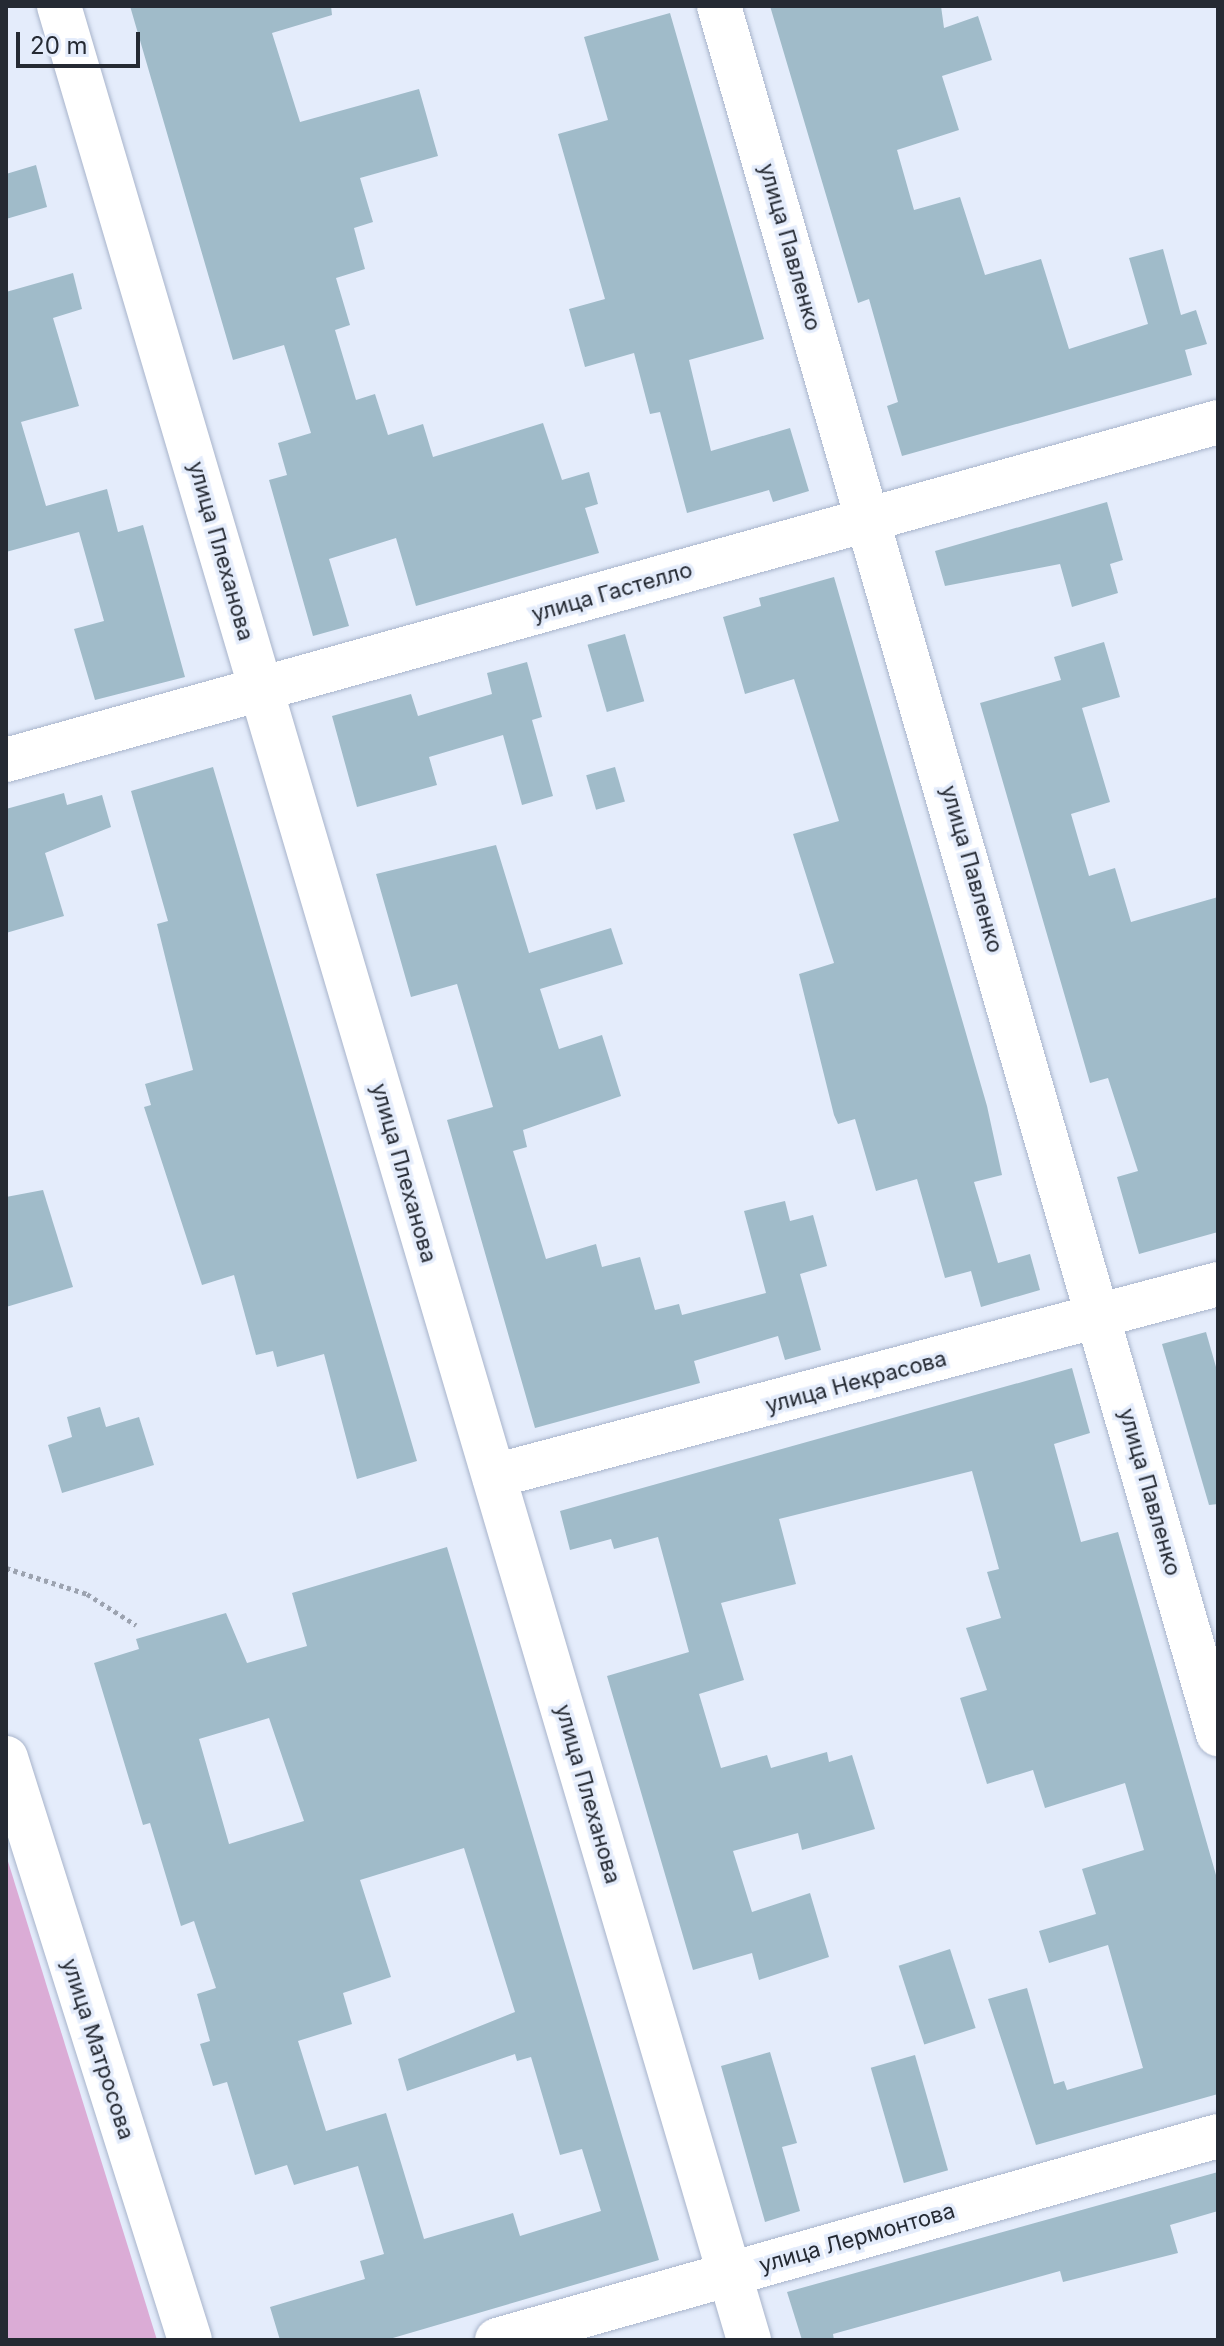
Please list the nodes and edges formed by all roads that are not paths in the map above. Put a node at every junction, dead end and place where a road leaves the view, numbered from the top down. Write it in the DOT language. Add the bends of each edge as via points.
graph roads {
  1 [pos="59,6"];
  2 [pos="719,6"];
  3 [pos="1218,422"];
  4 [pos="870,519"];
  5 [pos="262,692"];
  6 [pos="6,760"];
  7 [pos="1218,1284"];
  8 [pos="1101,1317"];
  9 [pos="494,1476"];
  10 [pos="1218,1734"];
  11 [pos="6,1758"];
  12 [pos="1218,2136"];
  13 [pos="730,2274"];
  14 [pos="190,2340"];
  15 [pos="497,2340"];
  16 [pos="749,2340"];
  1 -- 5 [label="street, улица Плеханова"];
  2 -- 4 [label="street, улица Павленко"];
  3 -- 4 [label="street, улица Гастелло"];
  4 -- 5 [label="street, улица Гастелло"];
  4 -- 8 [label="street, улица Павленко"];
  5 -- 6 [label="street, улица Гастелло"];
  5 -- 9 [label="street, улица Плеханова"];
  7 -- 8 [label="street, улица Некрасова"];
  8 -- 9 [label="street, улица Некрасова"];
  8 -- 10 [label="street, улица Павленко"];
  9 -- 13 [label="street, улица Плеханова"];
  11 -- 14 [label="street, улица Матросова"];
  12 -- 13 [label="street, улица Лермонтова"];
  13 -- 15 [label="street, улица Лермонтова"];
  13 -- 16 [label="street, улица Плеханова"];
}
